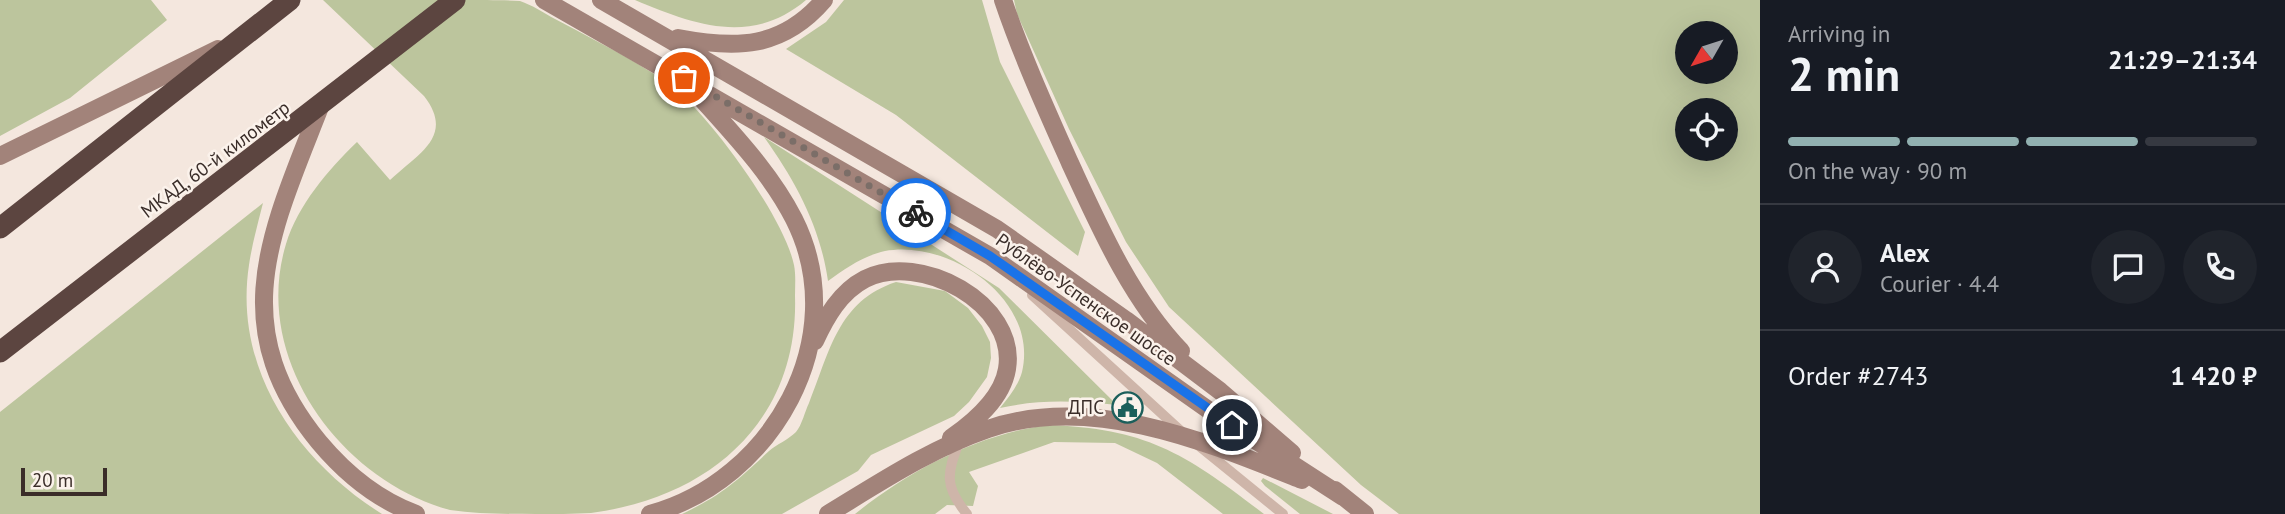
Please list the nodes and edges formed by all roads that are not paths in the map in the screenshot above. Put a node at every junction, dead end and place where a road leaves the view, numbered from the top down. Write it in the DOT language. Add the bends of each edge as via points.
graph roads {
  1 [pos="290,0"];
  2 [pos="455,0"];
  3 [pos="544,0"];
  4 [pos="601,0"];
  5 [pos="824,0"];
  6 [pos="1003,0"];
  7 [pos="254,29"];
  8 [pos="664,35"];
  9 [pos="684,78"];
  10 [pos="324,104"];
  11 [pos="0,156"];
  12 [pos="0,228"];
  13 [pos="990,256"];
  14 [pos="0,352"];
  15 [pos="809,354"];
  16 [pos="1220,391"];
  17 [pos="1187,436"];
  18 [pos="959,442"];
  19 [pos="922,458"];
  20 [pos="1343,497"];
  21 [pos="416,514"];
  22 [pos="650,514"];
  23 [pos="828,514"];
  24 [pos="967,514"];
  25 [pos="1283,514"];
  26 [pos="1365,514"];
  1 -- 7 [label="highway"];
  2 -- 10 [label="highway, МКАД, 60-й километр"];
  3 -- 9 [label="main road, Рублёво-Успенское шоссе"];
  4 -- 8 [label="main road, Рублёво-Успенское шоссе"];
  5 -- 8 [label="main road" via="797,24 748,45 719,46"];
  6 -- 16 [label="main road" via="1023,59 1095,219 1169,338"];
  7 -- 11 [label="main road"];
  7 -- 12 [label="highway"];
  8 -- 16 [label="main road, Рублёво-Успенское шоссе" via="997,229"];
  9 -- 13 [label="main road, Рублёво-Успенское шоссе"];
  9 -- 15 [label="main road" via="768,176 795,221 809,262 815,304"];
  10 -- 14 [label="highway, МКАД, 60-й километр"];
  10 -- 21 [label="main road" via="271,233 265,271 270,354 282,388 329,453 362,485"];
  13 -- 17 [label="lane"];
  13 -- 20 [label="main road, Рублёво-Успенское шоссе" via="1210,411"];
  15 -- 19 [label="main road" via="840,298 864,279 890,270 916,271 951,283 979,302 1003,337 1007,370 985,410"];
  15 -- 22 [label="main road" via="796,390 759,447 702,494"];
  16 -- 20 [label="main road, Рублёво-Успенское шоссе"];
  17 -- 18 [label="main road" via="1068,417 1025,420"];
  17 -- 20 [label="main road"];
  17 -- 25 [label="lane"];
  18 -- 19 [label="main road"];
  18 -- 24 [label="lane" via="948,472 953,496"];
  19 -- 23 [label="main road"];
  20 -- 26 [label="main road, Рублёво-Успенское шоссе"];
}
